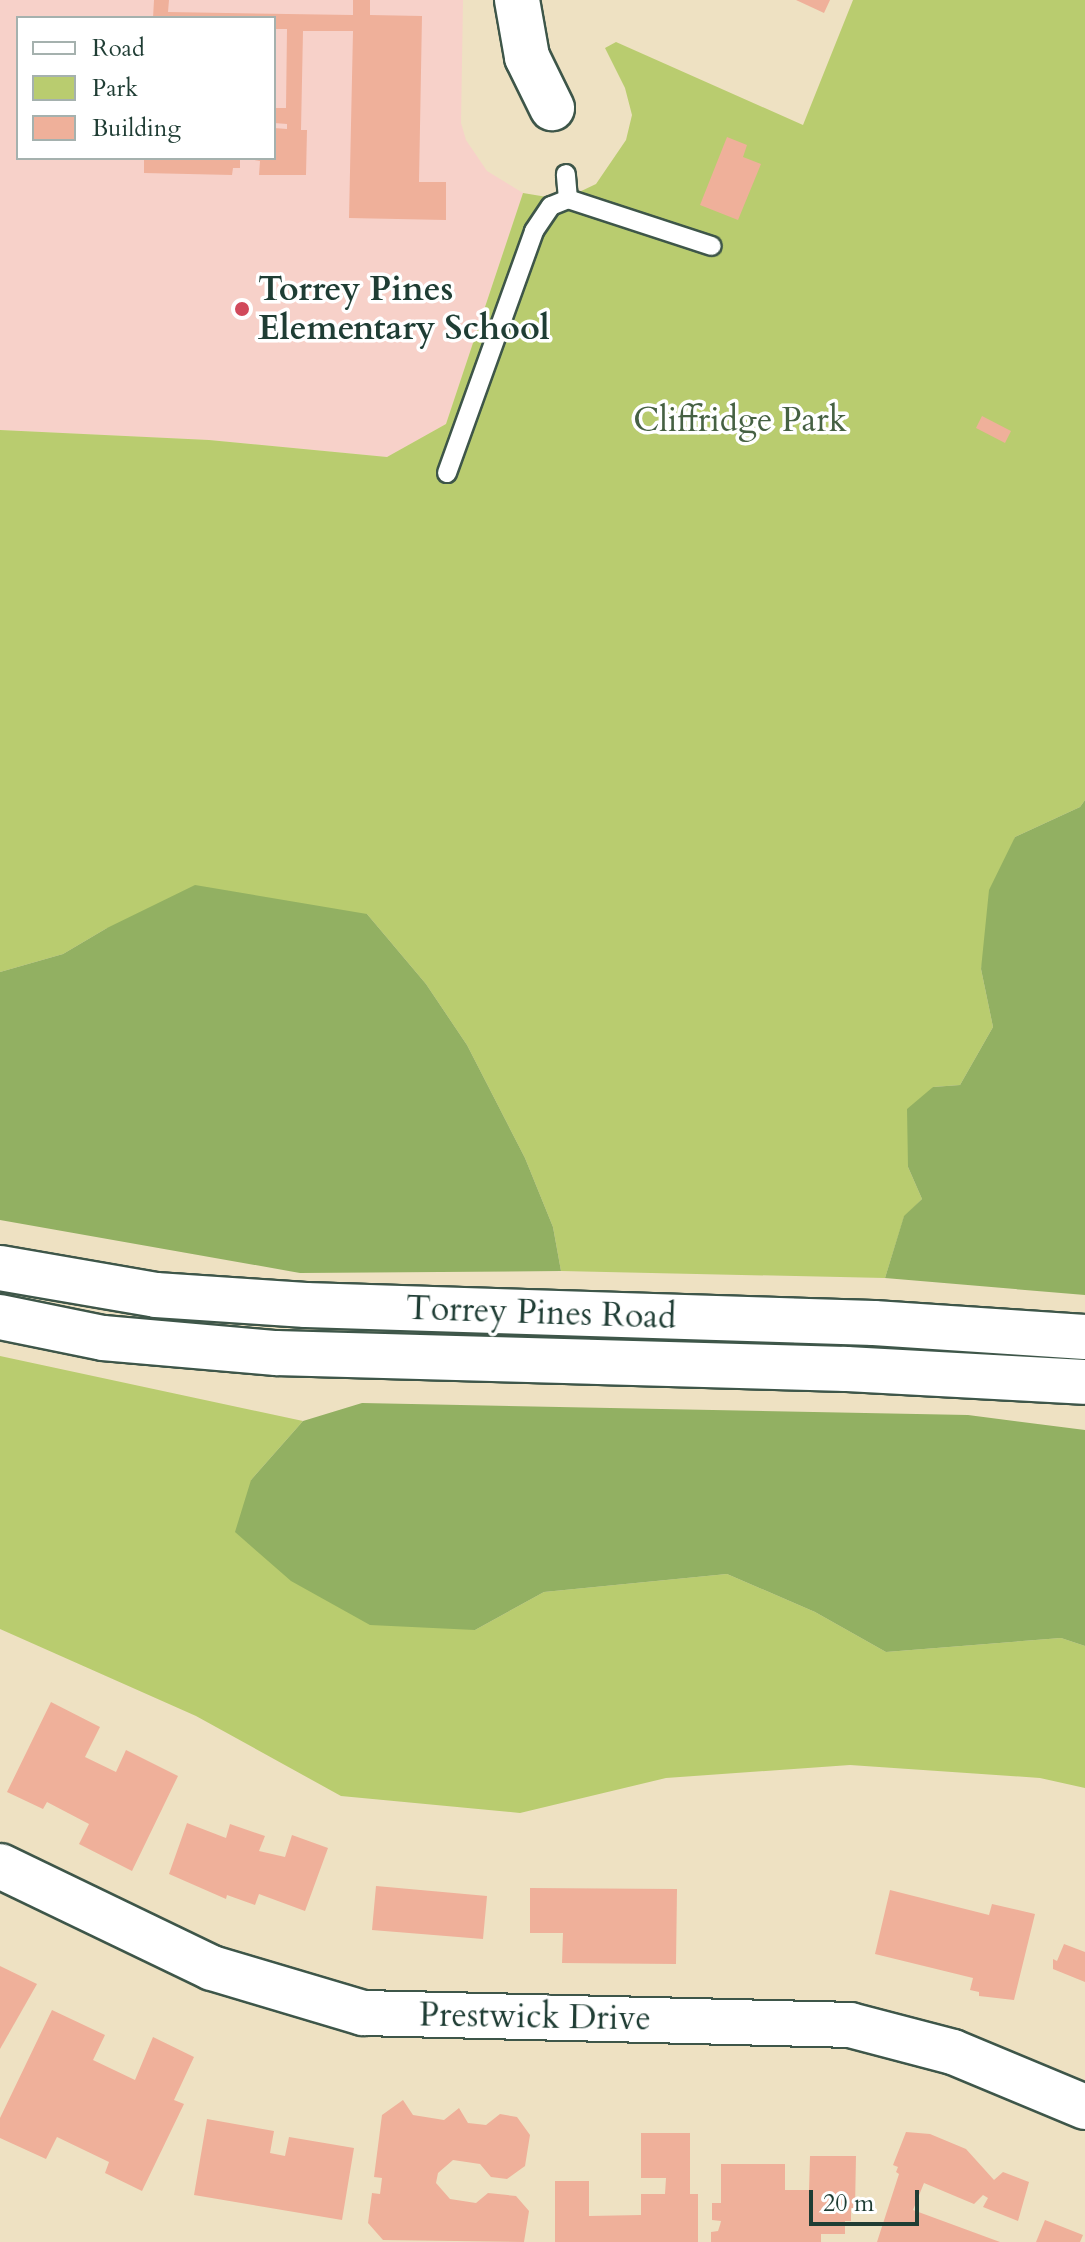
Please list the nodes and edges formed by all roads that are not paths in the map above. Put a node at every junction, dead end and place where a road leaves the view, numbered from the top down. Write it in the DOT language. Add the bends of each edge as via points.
graph roads {
  1 [pos="517,0"];
  2 [pos="552,108"];
  3 [pos="566,174"];
  4 [pos="568,199"];
  5 [pos="712,246"];
  6 [pos="447,473"];
  7 [pos="0,1268"];
  8 [pos="0,1317"];
  9 [pos="1085,1337"];
  10 [pos="1085,1382"];
  11 [pos="0,1866"];
  12 [pos="1085,2107"];
  1 -- 2 [label="main road" via="527,57"];
  3 -- 4 [label="lane"];
  4 -- 5 [label="lane"];
  4 -- 6 [label="lane" via="551,206 534,231"];
  7 -- 9 [label="main road, Torrey Pines Road" via="156,1295 306,1305 874,1323"];
  8 -- 10 [label="main road, Torrey Pines Road" via="103,1338 276,1353 846,1369"];
  11 -- 12 [label="main road, Prestwick Drive" via="212,1968 363,2013 850,2025 953,2052"];
}
